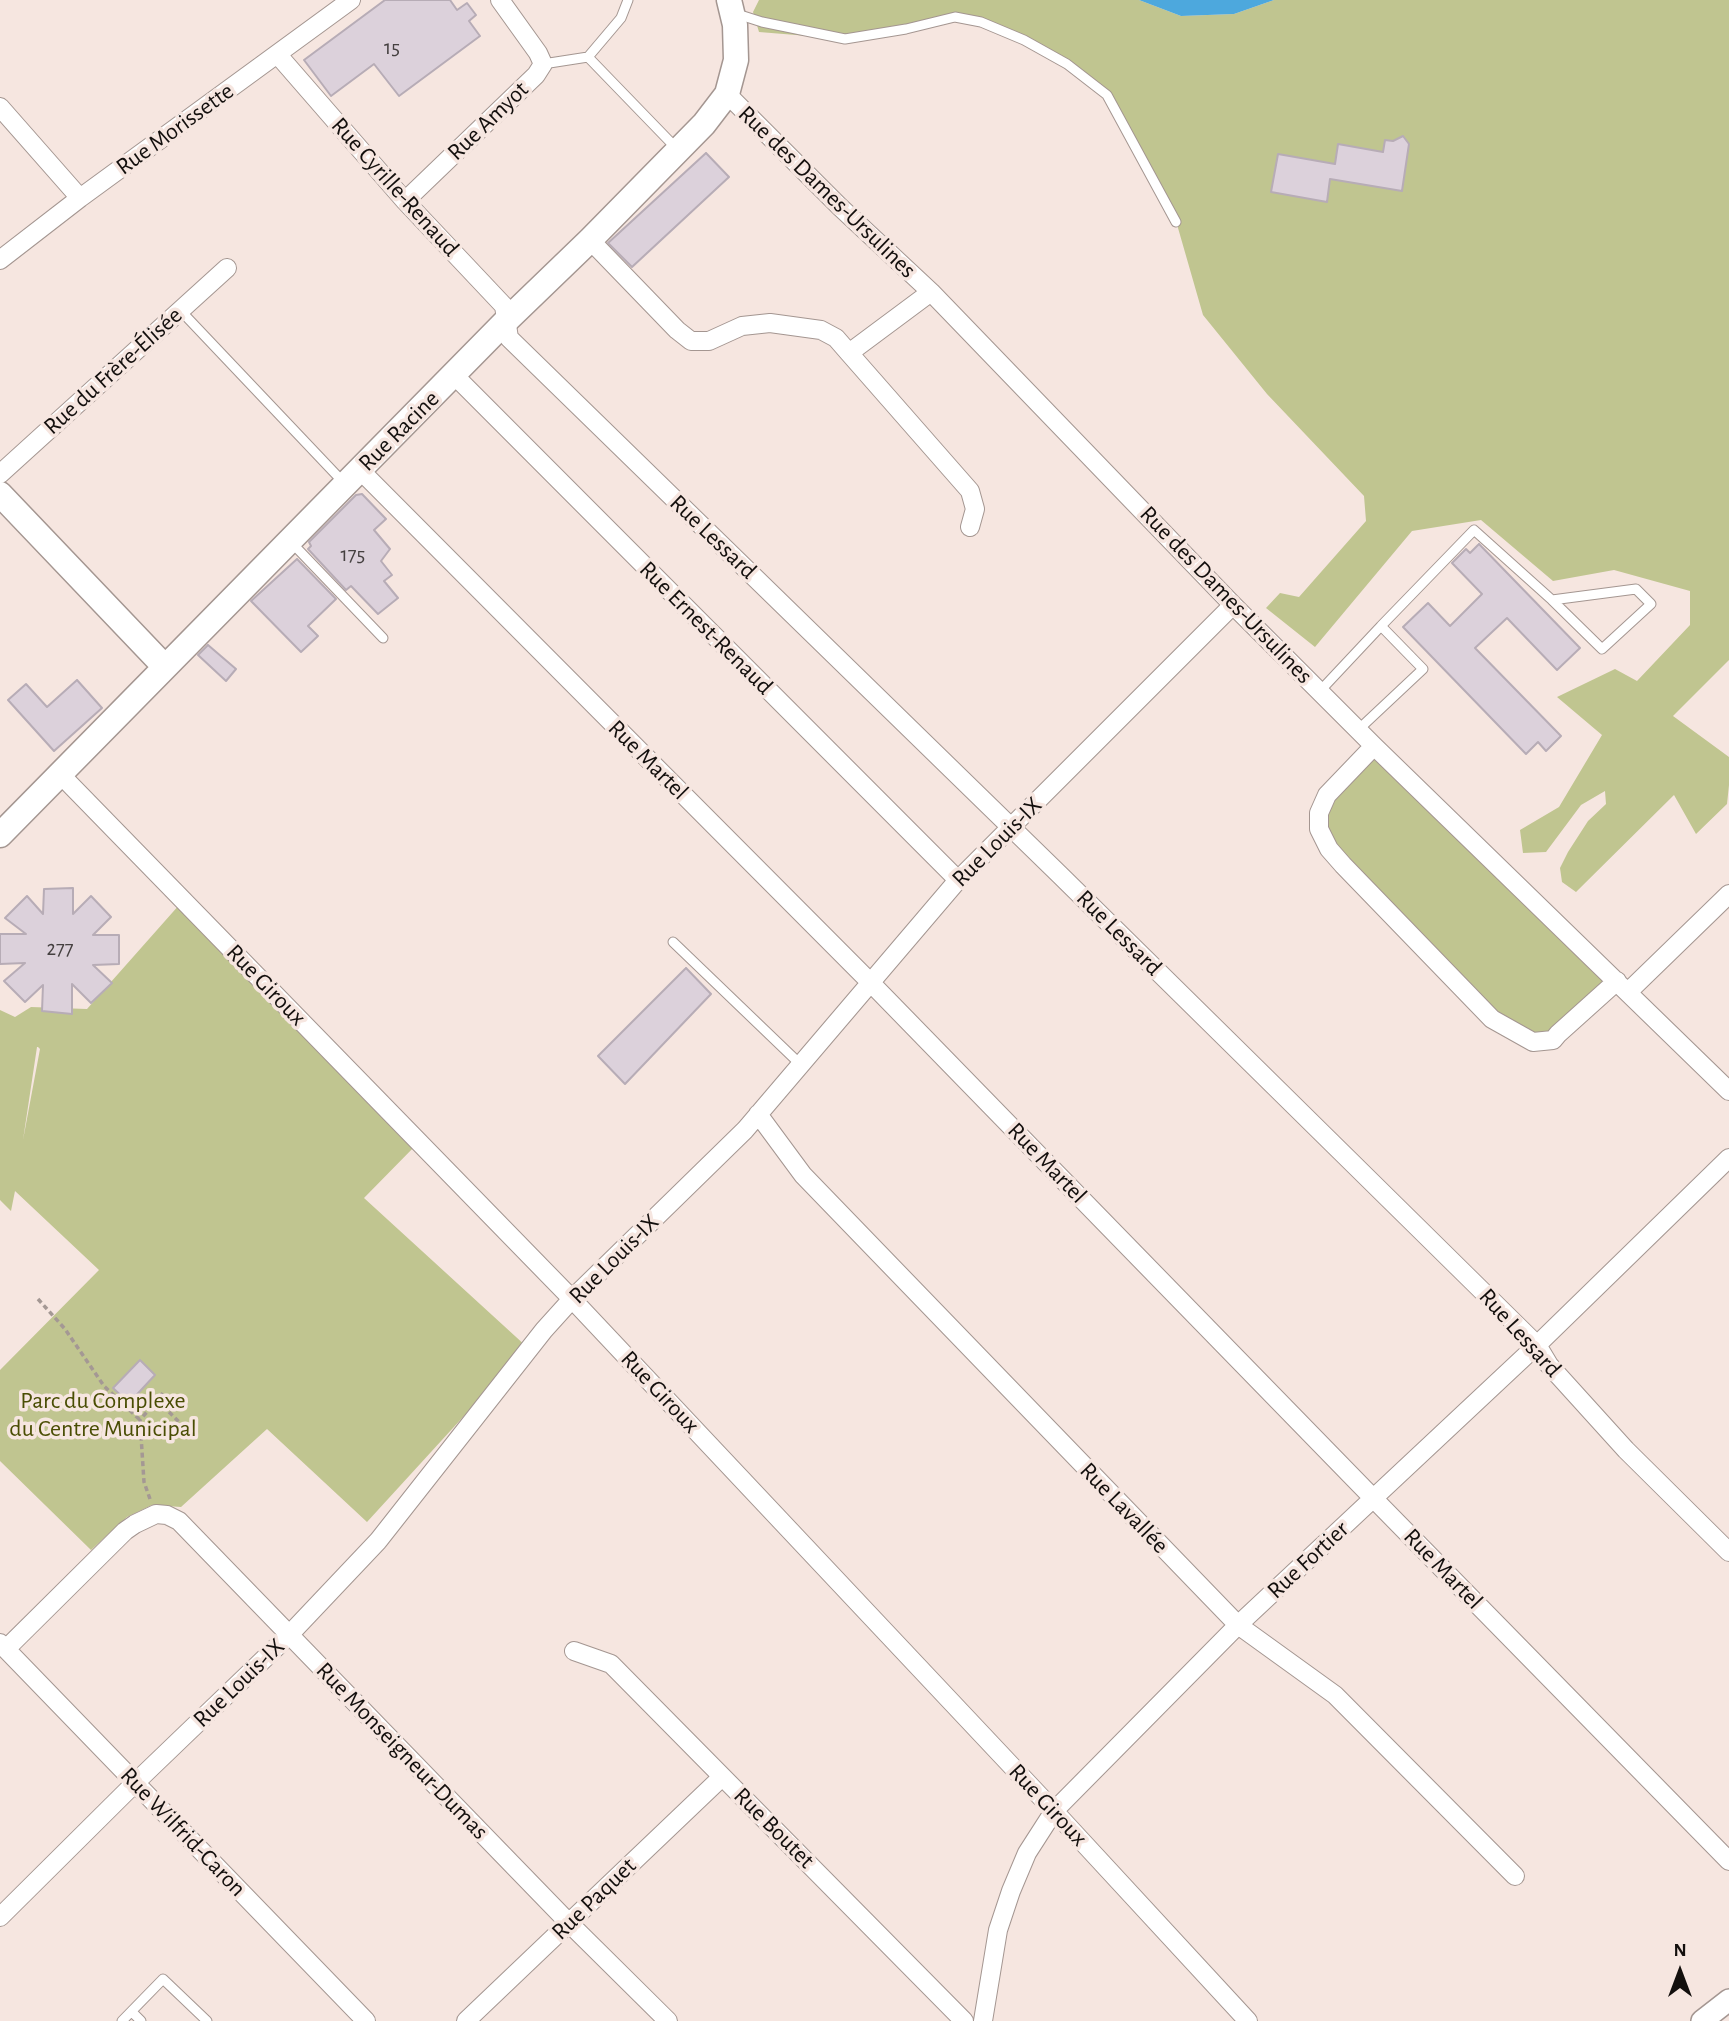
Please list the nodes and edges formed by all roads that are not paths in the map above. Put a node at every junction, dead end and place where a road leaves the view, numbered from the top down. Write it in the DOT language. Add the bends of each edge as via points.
graph roads {
  1 [pos="351,0"];
  2 [pos="500,0"];
  3 [pos="628,0"];
  4 [pos="731,6"];
  5 [pos="278,55"];
  6 [pos="588,57"];
  7 [pos="543,64"];
  8 [pos="727,94"];
  9 [pos="0,107"];
  10 [pos="679,152"];
  11 [pos="80,198"];
  12 [pos="405,201"];
  13 [pos="1176,222"];
  14 [pos="590,240"];
  15 [pos="0,260"];
  16 [pos="226,268"];
  17 [pos="931,292"];
  18 [pos="180,310"];
  19 [pos="507,320"];
  20 [pos="849,353"];
  21 [pos="454,375"];
  22 [pos="0,474"];
  23 [pos="353,478"];
  24 [pos="0,494"];
  25 [pos="970,527"];
  26 [pos="290,541"];
  27 [pos="1552,600"];
  28 [pos="1233,604"];
  29 [pos="1381,626"];
  30 [pos="383,638"];
  31 [pos="164,666"];
  32 [pos="1320,691"];
  33 [pos="1358,730"];
  34 [pos="1374,746"];
  35 [pos="60,774"];
  36 [pos="1011,828"];
  37 [pos="0,835"];
  38 [pos="958,880"];
  39 [pos="1729,894"];
  40 [pos="673,942"];
  41 [pos="870,982"];
  42 [pos="1623,986"];
  43 [pos="800,1064"];
  44 [pos="1729,1091"];
  45 [pos="758,1114"];
  46 [pos="1729,1158"];
  47 [pos="572,1299"];
  48 [pos="1537,1345"];
  49 [pos="1374,1499"];
  50 [pos="1729,1552"];
  51 [pos="1238,1625"];
  52 [pos="289,1635"];
  53 [pos="3,1646"];
  54 [pos="574,1651"];
  55 [pos="722,1777"];
  56 [pos="135,1783"];
  57 [pos="1054,1811"];
  58 [pos="1729,1861"];
  59 [pos="1515,1876"];
  60 [pos="0,1917"];
  61 [pos="569,1923"];
  62 [pos="1729,2000"];
  63 [pos="131,2012"];
  64 [pos="122,2021"];
  65 [pos="141,2021"];
  66 [pos="207,2021"];
  67 [pos="366,2021"];
  68 [pos="466,2021"];
  69 [pos="668,2021"];
  70 [pos="964,2021"];
  71 [pos="983,2021"];
  72 [pos="1248,2021"];
  73 [pos="1702,2021"];
  1 -- 5 [label="street, Rue Morissette"];
  2 -- 7 [label="street, Rue Amyot"];
  3 -- 6 [label="lane" via="621,18"];
  4 -- 8 [label="main road, Rue Racine" via="736,60"];
  4 -- 13 [label="lane" via="762,22 845,39 955,17 1024,40 1067,64 1107,95"];
  5 -- 11 [label="street, Rue Morissette"];
  5 -- 12 [label="street, Rue Cyrille-Renaud"];
  6 -- 7 [label="lane"];
  6 -- 10 [label="lane"];
  7 -- 12 [label="street, Rue Amyot"];
  8 -- 10 [label="main road, Rue Racine"];
  8 -- 17 [label="street, Rue des Dames-Ursulines"];
  9 -- 11 [label="street"];
  10 -- 14 [label="main road, Rue Racine"];
  11 -- 15 [label="street, Rue Morissette"];
  12 -- 19 [label="street, Rue Cyrille-Renaud" via="504,306"];
  14 -- 19 [label="main road, Rue Racine"];
  14 -- 20 [label="street" via="691,341 709,341 742,326 770,323 821,330"];
  16 -- 18 [label="street, Rue du Frère-Élisée"];
  17 -- 20 [label="street"];
  17 -- 28 [label="street, Rue des Dames-Ursulines"];
  18 -- 22 [label="street, Rue du Frère-Élisée"];
  18 -- 23 [label="lane"];
  19 -- 21 [label="main road, Rue Racine"];
  19 -- 36 [label="street, Rue Lessard" via="509,338"];
  20 -- 25 [label="street" via="970,491 975,509"];
  21 -- 23 [label="main road, Rue Racine"];
  21 -- 38 [label="street, Rue Ernest-Renaud"];
  23 -- 26 [label="main road, Rue Racine"];
  23 -- 41 [label="street, Rue Martel"];
  24 -- 31 [label="main road"];
  26 -- 30 [label="lane"];
  26 -- 31 [label="main road, Rue Racine"];
  27 -- 27 [label="lane" via="1602,649 1651,604 1636,589"];
  27 -- 29 [label="lane" via="1474,530"];
  28 -- 32 [label="street, Rue des Dames-Ursulines"];
  28 -- 36 [label="street, Rue Louis-IX"];
  29 -- 32 [label="lane"];
  29 -- 33 [label="lane" via="1423,669"];
  31 -- 35 [label="main road, Rue Racine"];
  32 -- 33 [label="street, Rue des Dames-Ursulines"];
  33 -- 34 [label="street, Rue des Dames-Ursulines"];
  34 -- 42 [label="street, Rue des Dames-Ursulines"];
  34 -- 42 [label="street" via="1327,795 1319,813 1319,829 1343,865 1492,1019 1533,1042 1553,1041"];
  35 -- 37 [label="main road, Rue Racine"];
  35 -- 47 [label="street, Rue Giroux"];
  36 -- 38 [label="street, Rue Louis-IX"];
  36 -- 48 [label="street, Rue Lessard"];
  38 -- 41 [label="street, Rue Louis-IX"];
  39 -- 42 [label="street"];
  40 -- 43 [label="lane"];
  41 -- 43 [label="street, Rue Louis-IX"];
  41 -- 49 [label="street, Rue Martel"];
  42 -- 44 [label="street, Rue des Dames-Ursulines"];
  43 -- 45 [label="street, Rue Louis-IX"];
  45 -- 47 [label="street, Rue Louis-IX"];
  45 -- 51 [label="street, Rue Lavallée" via="803,1175"];
  46 -- 48 [label="street, Rue Fortier"];
  47 -- 52 [label="street, Rue Louis-IX" via="378,1541"];
  47 -- 57 [label="street, Rue Giroux"];
  48 -- 49 [label="street, Rue Fortier"];
  48 -- 50 [label="street, Rue Lessard" via="1549,1365 1626,1450"];
  49 -- 51 [label="street, Rue Fortier"];
  49 -- 58 [label="street, Rue Martel"];
  51 -- 57 [label="street, Rue Fortier"];
  51 -- 59 [label="street, Rue Lavallée" via="1335,1695"];
  52 -- 53 [label="street, Rue Monseigneur-Dumas" via="179,1521 156,1514 125,1531"];
  52 -- 56 [label="street, Rue Louis-IX"];
  52 -- 61 [label="street, Rue Monseigneur-Dumas"];
  53 -- 56 [label="street, Rue Wilfrid-Caron"];
  54 -- 55 [label="street, Rue Boutet" via="611,1664"];
  55 -- 61 [label="street, Rue Paquet"];
  55 -- 70 [label="street, Rue Boutet"];
  56 -- 60 [label="street, Rue Louis-IX"];
  56 -- 67 [label="street, Rue Wilfrid-Caron"];
  57 -- 71 [label="street, Rue Fortier" via="1027,1853 1011,1891 998,1930"];
  57 -- 72 [label="street, Rue Giroux"];
  61 -- 68 [label="street, Rue Paquet"];
  61 -- 69 [label="street, Rue Monseigneur-Dumas"];
  62 -- 73 [label="street"];
  63 -- 64 [label="lane"];
  63 -- 65 [label="lane"];
  63 -- 66 [label="lane" via="163,1979"];
}
